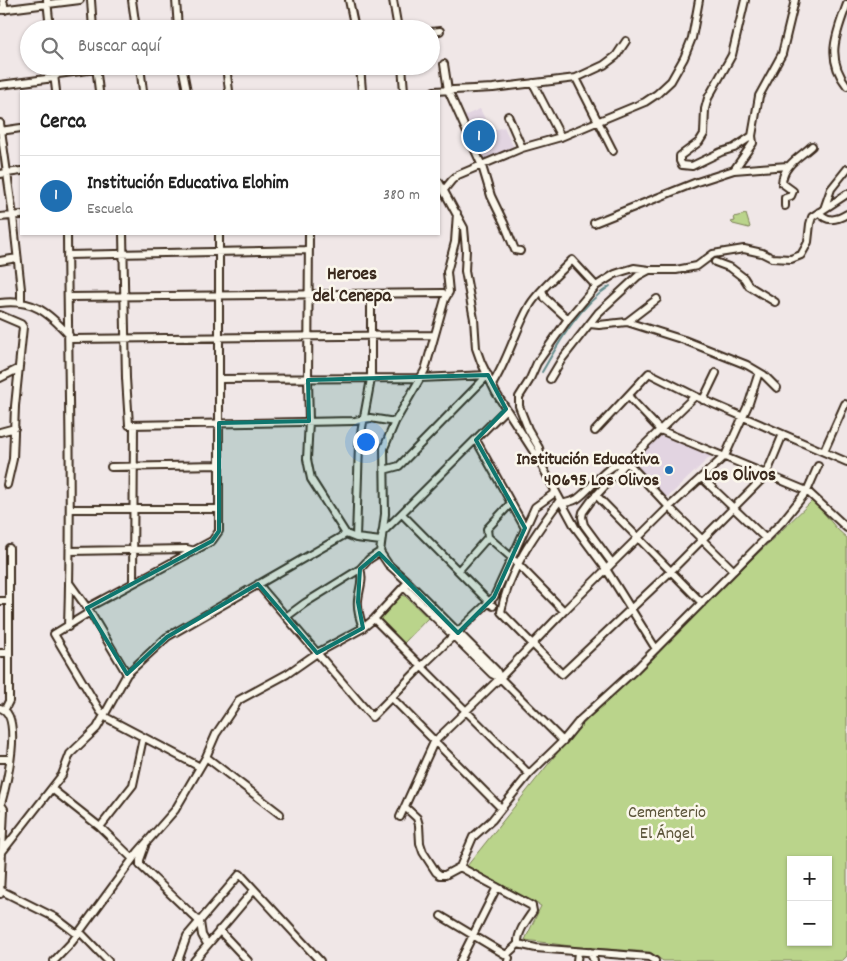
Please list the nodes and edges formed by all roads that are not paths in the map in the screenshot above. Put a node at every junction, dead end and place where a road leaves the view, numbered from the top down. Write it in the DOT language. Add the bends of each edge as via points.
graph roads {
  1 [pos="3,0"];
  2 [pos="80,0"];
  3 [pos="91,0"];
  4 [pos="132,0"];
  5 [pos="176,0"];
  6 [pos="349,0"];
  7 [pos="393,0"];
  8 [pos="699,0"];
  9 [pos="744,0"];
  10 [pos="795,0"];
  11 [pos="47,2"];
  12 [pos="847,4"];
  13 [pos="2,10"];
  14 [pos="49,20"];
  15 [pos="92,20"];
  16 [pos="135,20"];
  17 [pos="177,20"];
  18 [pos="353,20"];
  19 [pos="396,20"];
  20 [pos="626,41"];
  21 [pos="444,64"];
  22 [pos="54,75"];
  23 [pos="57,75"];
  24 [pos="97,75"];
  25 [pos="141,75"];
  26 [pos="183,75"];
  27 [pos="227,75"];
  28 [pos="361,75"];
  29 [pos="403,75"];
  30 [pos="54,78"];
  31 [pos="576,78"];
  32 [pos="533,83"];
  33 [pos="0,85"];
  34 [pos="847,86"];
  35 [pos="56,90"];
  36 [pos="99,90"];
  37 [pos="143,90"];
  38 [pos="186,90"];
  39 [pos="229,90"];
  40 [pos="362,90"];
  41 [pos="404,90"];
  42 [pos="448,90"];
  43 [pos="440,91"];
  44 [pos="508,116"];
  45 [pos="599,121"];
  46 [pos="0,123"];
  47 [pos="20,128"];
  48 [pos="0,131"];
  49 [pos="752,136"];
  50 [pos="561,137"];
  51 [pos="812,146"];
  52 [pos="522,148"];
  53 [pos="613,151"];
  54 [pos="482,166"];
  55 [pos="788,166"];
  56 [pos="734,170"];
  57 [pos="847,170"];
  58 [pos="20,171"];
  59 [pos="3,174"];
  60 [pos="440,184"];
  61 [pos="444,190"];
  62 [pos="847,194"];
  63 [pos="785,206"];
  64 [pos="457,213"];
  65 [pos="822,213"];
  66 [pos="847,214"];
  67 [pos="20,215"];
  68 [pos="13,216"];
  69 [pos="0,217"];
  70 [pos="594,223"];
  71 [pos="67,235"];
  72 [pos="123,235"];
  73 [pos="220,235"];
  74 [pos="309,235"];
  75 [pos="309,250"];
  76 [pos="520,251"];
  77 [pos="220,252"];
  78 [pos="124,254"];
  79 [pos="67,255"];
  80 [pos="17,258"];
  81 [pos="0,261"];
  82 [pos="715,262"];
  83 [pos="649,270"];
  84 [pos="596,286"];
  85 [pos="542,290"];
  86 [pos="443,293"];
  87 [pos="309,294"];
  88 [pos="371,294"];
  89 [pos="220,296"];
  90 [pos="124,297"];
  91 [pos="68,298"];
  92 [pos="658,299"];
  93 [pos="21,302"];
  94 [pos="775,302"];
  95 [pos="1,304"];
  96 [pos="0,315"];
  97 [pos="568,319"];
  98 [pos="627,322"];
  99 [pos="590,324"];
  100 [pos="434,335"];
  101 [pos="309,336"];
  102 [pos="371,336"];
  103 [pos="69,337"];
  104 [pos="126,338"];
  105 [pos="219,338"];
  106 [pos="18,369"];
  107 [pos="759,372"];
  108 [pos="716,374"];
  109 [pos="488,375"];
  110 [pos="0,378"];
  111 [pos="420,378"];
  112 [pos="219,379"];
  113 [pos="370,379"];
  114 [pos="550,379"];
  115 [pos="308,380"];
  116 [pos="492,385"];
  117 [pos="776,388"];
  118 [pos="628,396"];
  119 [pos="695,396"];
  120 [pos="703,400"];
  121 [pos="845,404"];
  122 [pos="506,409"];
  123 [pos="742,417"];
  124 [pos="363,420"];
  125 [pos="310,421"];
  126 [pos="394,422"];
  127 [pos="219,423"];
  128 [pos="134,425"];
  129 [pos="15,428"];
  130 [pos="660,430"];
  131 [pos="595,431"];
  132 [pos="0,432"];
  133 [pos="783,434"];
  134 [pos="476,440"];
  135 [pos="824,451"];
  136 [pos="537,456"];
  137 [pos="725,456"];
  138 [pos="627,462"];
  139 [pos="847,462"];
  140 [pos="219,465"];
  141 [pos="134,466"];
  142 [pos="818,466"];
  143 [pos="111,467"];
  144 [pos="384,470"];
  145 [pos="766,475"];
  146 [pos="702,478"];
  147 [pos="7,486"];
  148 [pos="807,491"];
  149 [pos="596,495"];
  150 [pos="559,497"];
  151 [pos="511,502"];
  152 [pos="669,508"];
  153 [pos="734,508"];
  154 [pos="70,509"];
  155 [pos="134,509"];
  156 [pos="219,509"];
  157 [pos="402,514"];
  158 [pos="846,525"];
  159 [pos="526,528"];
  160 [pos="382,533"];
  161 [pos="346,534"];
  162 [pos="488,537"];
  163 [pos="356,538"];
  164 [pos="639,538"];
  165 [pos="766,539"];
  166 [pos="703,540"];
  167 [pos="381,541"];
  168 [pos="9,548"];
  169 [pos="133,550"];
  170 [pos="70,551"];
  171 [pos="195,551"];
  172 [pos="380,552"];
  173 [pos="515,560"];
  174 [pos="612,563"];
  175 [pos="360,569"];
  176 [pos="606,569"];
  177 [pos="459,570"];
  178 [pos="733,570"];
  179 [pos="671,571"];
  180 [pos="133,583"];
  181 [pos="70,584"];
  182 [pos="258,584"];
  183 [pos="406,584"];
  184 [pos="0,601"];
  185 [pos="9,601"];
  186 [pos="702,603"];
  187 [pos="491,604"];
  188 [pos="629,609"];
  189 [pos="88,610"];
  190 [pos="564,611"];
  191 [pos="286,618"];
  192 [pos="374,619"];
  193 [pos="68,627"];
  194 [pos="363,628"];
  195 [pos="456,635"];
  196 [pos="533,644"];
  197 [pos="656,649"];
  198 [pos="0,653"];
  199 [pos="9,653"];
  200 [pos="317,653"];
  201 [pos="422,666"];
  202 [pos="127,674"];
  203 [pos="500,678"];
  204 [pos="392,698"];
  205 [pos="2,708"];
  206 [pos="465,711"];
  207 [pos="104,716"];
  208 [pos="143,738"];
  209 [pos="563,741"];
  210 [pos="434,742"];
  211 [pos="206,757"];
  212 [pos="0,759"];
  213 [pos="10,759"];
  214 [pos="200,767"];
  215 [pos="529,774"];
  216 [pos="52,788"];
  217 [pos="1,804"];
  218 [pos="405,807"];
  219 [pos="501,808"];
  220 [pos="280,814"];
  221 [pos="400,817"];
  222 [pos="100,827"];
  223 [pos="146,842"];
  224 [pos="2,852"];
  225 [pos="132,859"];
  226 [pos="460,867"];
  227 [pos="0,879"];
  228 [pos="497,887"];
  229 [pos="0,890"];
  230 [pos="254,890"];
  231 [pos="0,894"];
  232 [pos="441,916"];
  233 [pos="200,922"];
  234 [pos="219,930"];
  235 [pos="79,934"];
  236 [pos="473,935"];
  237 [pos="207,944"];
  238 [pos="518,944"];
  239 [pos="578,952"];
  240 [pos="590,952"];
  241 [pos="507,958"];
  242 [pos="650,960"];
  243 [pos="54,961"];
  244 [pos="108,961"];
  245 [pos="178,961"];
  246 [pos="194,961"];
  247 [pos="248,961"];
  248 [pos="320,961"];
  249 [pos="460,961"];
  250 [pos="577,961"];
  251 [pos="594,961"];
  1 -- 13 [label="street"];
  2 -- 11 [label="street"];
  3 -- 15 [label="street"];
  4 -- 16 [label="street"];
  5 -- 17 [label="street"];
  6 -- 18 [label="street"];
  7 -- 19 [label="street"];
  8 -- 45 [label="street" via="692,38 671,81 645,102"];
  9 -- 49 [label="street" via="732,55 708,98 704,134 699,142 680,156 680,161 682,165 692,166 734,148"];
  10 -- 49 [label="street" via="782,54 760,96"];
  11 -- 13 [label="street"];
  11 -- 14 [label="street"];
  12 -- 34 [label="street" via="834,45 834,61"];
  20 -- 31 [label="street" via="616,56 604,65"];
  21 -- 42 [label="street"];
  22 -- 30 [label="street"];
  23 -- 30 [label="street"];
  24 -- 36 [label="street"];
  25 -- 37 [label="street"];
  26 -- 38 [label="street"];
  27 -- 39 [label="street"];
  28 -- 40 [label="street"];
  29 -- 41 [label="street"];
  30 -- 33 [label="street"];
  30 -- 35 [label="street"];
  31 -- 32 [label="street"];
  31 -- 45 [label="street"];
  32 -- 42 [label="street"];
  32 -- 50 [label="street"];
  42 -- 43 [label="street"];
  42 -- 54 [label="street"];
  44 -- 52 [label="street"];
  45 -- 50 [label="street"];
  45 -- 53 [label="street"];
  46 -- 48 [label="street"];
  47 -- 48 [label="street"];
  48 -- 59 [label="street"];
  49 -- 56 [label="street" via="753,143"];
  50 -- 52 [label="street"];
  51 -- 55 [label="street"];
  52 -- 54 [label="street"];
  54 -- 61 [label="street" via="458,175"];
  54 -- 76 [label="street" via="491,196 515,250"];
  55 -- 56 [label="street"];
  55 -- 63 [label="street" via="782,183 793,191 785,198"];
  56 -- 70 [label="street"];
  57 -- 65 [label="street" via="831,189"];
  58 -- 59 [label="street"];
  59 -- 68 [label="street"];
  60 -- 61 [label="street"];
  61 -- 64 [label="street"];
  62 -- 65 [label="street"];
  64 -- 100 [label="street" via="455,242 447,272 449,292"];
  64 -- 109 [label="street" via="464,228 465,271 476,348"];
  65 -- 66 [label="street" via="830,220"];
  65 -- 83 [label="street" via="810,220 808,242 801,254 791,259 772,258 744,249 713,254 697,266"];
  67 -- 68 [label="street"];
  68 -- 69 [label="street"];
  68 -- 80 [label="street"];
  71 -- 79 [label="street"];
  72 -- 78 [label="street"];
  73 -- 77 [label="street"];
  74 -- 75 [label="street"];
  75 -- 77 [label="street"];
  75 -- 87 [label="street"];
  77 -- 78 [label="street"];
  77 -- 89 [label="street"];
  78 -- 79 [label="street"];
  78 -- 90 [label="street"];
  79 -- 91 [label="street"];
  80 -- 81 [label="street"];
  80 -- 93 [label="street"];
  82 -- 94 [label="street" via="731,268 749,286"];
  83 -- 84 [label="street" via="634,268 615,274"];
  83 -- 99 [label="street" via="609,302"];
  84 -- 85 [label="street" via="572,260"];
  84 -- 97 [label="street"];
  85 -- 97 [label="street" via="545,298"];
  85 -- 116 [label="street" via="531,304"];
  86 -- 88 [label="street"];
  87 -- 88 [label="street"];
  87 -- 89 [label="street"];
  87 -- 101 [label="street"];
  88 -- 102 [label="street"];
  89 -- 90 [label="street"];
  89 -- 105 [label="street"];
  90 -- 91 [label="street"];
  90 -- 104 [label="street"];
  91 -- 103 [label="street"];
  92 -- 98 [label="street"];
  93 -- 95 [label="street"];
  93 -- 103 [label="street" via="36,306 56,321"];
  96 -- 106 [label="street" via="22,327"];
  97 -- 136 [label="street" via="537,363 519,397 528,429 540,448"];
  98 -- 99 [label="street"];
  98 -- 107 [label="street" via="684,340"];
  99 -- 114 [label="street"];
  100 -- 102 [label="street"];
  100 -- 111 [label="street"];
  101 -- 102 [label="street"];
  101 -- 105 [label="street"];
  101 -- 115 [label="street"];
  102 -- 113 [label="street"];
  103 -- 104 [label="street"];
  103 -- 154 [label="street"];
  104 -- 105 [label="street"];
  104 -- 128 [label="street" via="129,425"];
  105 -- 112 [label="street"];
  106 -- 110 [label="street"];
  106 -- 129 [label="street"];
  107 -- 117 [label="street"];
  107 -- 123 [label="street"];
  108 -- 120 [label="street"];
  109 -- 111 [label="street"];
  109 -- 116 [label="street"];
  109 -- 144 [label="street" via="399,466"];
  111 -- 113 [label="street"];
  111 -- 126 [label="street"];
  112 -- 115 [label="street"];
  112 -- 127 [label="street"];
  113 -- 115 [label="street"];
  113 -- 124 [label="street"];
  115 -- 125 [label="street"];
  116 -- 122 [label="street"];
  118 -- 119 [label="street" via="649,374"];
  118 -- 130 [label="street"];
  118 -- 131 [label="street"];
  119 -- 120 [label="street"];
  119 -- 130 [label="street"];
  120 -- 123 [label="street"];
  121 -- 135 [label="street"];
  122 -- 134 [label="street"];
  122 -- 136 [label="street"];
  123 -- 133 [label="street"];
  123 -- 137 [label="street"];
  124 -- 125 [label="street"];
  124 -- 126 [label="street"];
  124 -- 163 [label="street" via="359,444"];
  125 -- 127 [label="street"];
  125 -- 161 [label="street" via="307,459 311,479"];
  126 -- 144 [label="street" via="384,448"];
  127 -- 128 [label="street"];
  127 -- 140 [label="street"];
  128 -- 141 [label="street"];
  129 -- 132 [label="street"];
  129 -- 147 [label="street"];
  130 -- 137 [label="street"];
  130 -- 138 [label="street"];
  133 -- 135 [label="street"];
  133 -- 145 [label="street"];
  134 -- 151 [label="street"];
  134 -- 157 [label="street"];
  135 -- 139 [label="street"];
  136 -- 150 [label="street"];
  137 -- 145 [label="street"];
  137 -- 146 [label="street"];
  138 -- 149 [label="street"];
  138 -- 150 [label="street" via="620,462 609,469 578,498"];
  138 -- 152 [label="street"];
  140 -- 141 [label="street"];
  140 -- 156 [label="street"];
  141 -- 143 [label="street"];
  141 -- 155 [label="street"];
  142 -- 148 [label="street"];
  144 -- 160 [label="street"];
  145 -- 148 [label="street"];
  145 -- 153 [label="street"];
  146 -- 152 [label="street"];
  146 -- 153 [label="street"];
  148 -- 158 [label="street"];
  148 -- 165 [label="street"];
  149 -- 164 [label="street"];
  149 -- 174 [label="street" via="582,517 584,525"];
  150 -- 159 [label="street" via="536,507"];
  150 -- 173 [label="street"];
  150 -- 176 [label="street" via="575,527"];
  151 -- 159 [label="street"];
  151 -- 162 [label="street" via="487,529"];
  152 -- 164 [label="street"];
  152 -- 166 [label="street"];
  153 -- 165 [label="street"];
  153 -- 166 [label="street"];
  154 -- 155 [label="street"];
  154 -- 170 [label="street"];
  155 -- 156 [label="street"];
  155 -- 169 [label="street"];
  156 -- 171 [label="street" via="219,530 212,542"];
  157 -- 160 [label="street"];
  157 -- 177 [label="street"];
  159 -- 173 [label="street"];
  160 -- 167 [label="street"];
  161 -- 163 [label="street"];
  161 -- 182 [label="street"];
  162 -- 173 [label="street"];
  162 -- 177 [label="street"];
  163 -- 167 [label="street"];
  164 -- 174 [label="street"];
  164 -- 179 [label="street"];
  165 -- 178 [label="street"];
  166 -- 178 [label="street"];
  166 -- 179 [label="street"];
  167 -- 172 [label="street"];
  168 -- 185 [label="street"];
  169 -- 170 [label="street"];
  169 -- 171 [label="street"];
  169 -- 180 [label="street"];
  170 -- 181 [label="street"];
  171 -- 180 [label="street"];
  172 -- 175 [label="street"];
  172 -- 183 [label="street"];
  173 -- 187 [label="street"];
  173 -- 190 [label="street"];
  173 -- 196 [label="street" via="501,612"];
  174 -- 176 [label="street"];
  175 -- 191 [label="street"];
  175 -- 194 [label="street" via="363,576 358,607"];
  176 -- 188 [label="street"];
  176 -- 190 [label="street"];
  177 -- 187 [label="street"];
  178 -- 186 [label="street"];
  179 -- 186 [label="street"];
  179 -- 188 [label="street"];
  180 -- 189 [label="street"];
  181 -- 189 [label="street"];
  181 -- 193 [label="street"];
  182 -- 191 [label="street"];
  182 -- 202 [label="street" via="167,637"];
  183 -- 192 [label="street"];
  183 -- 195 [label="street"];
  184 -- 185 [label="street"];
  185 -- 199 [label="street"];
  186 -- 197 [label="street"];
  187 -- 195 [label="street"];
  188 -- 196 [label="street" via="562,674"];
  188 -- 197 [label="street"];
  189 -- 193 [label="street"];
  189 -- 202 [label="street"];
  190 -- 196 [label="street"];
  191 -- 200 [label="street"];
  192 -- 194 [label="street"];
  192 -- 201 [label="street"];
  193 -- 207 [label="street" via="54,634"];
  194 -- 200 [label="street"];
  195 -- 201 [label="street"];
  195 -- 203 [label="street" via="492,674"];
  195 -- 203 [label="street" via="496,670"];
  196 -- 203 [label="street"];
  197 -- 209 [label="street" via="580,720"];
  198 -- 199 [label="street"];
  199 -- 205 [label="street" via="9,701"];
  200 -- 204 [label="street" via="372,717"];
  200 -- 211 [label="street" via="287,674 239,700 216,734"];
  201 -- 204 [label="street"];
  201 -- 206 [label="street"];
  202 -- 207 [label="street"];
  203 -- 206 [label="street"];
  203 -- 209 [label="street"];
  204 -- 210 [label="street"];
  205 -- 213 [label="street" via="12,726"];
  206 -- 210 [label="street"];
  206 -- 215 [label="street"];
  207 -- 208 [label="street"];
  207 -- 216 [label="street" via="97,728 70,754 62,775"];
  208 -- 214 [label="street"];
  208 -- 222 [label="street" via="133,785"];
  209 -- 215 [label="street"];
  210 -- 218 [label="street"];
  210 -- 219 [label="street"];
  211 -- 214 [label="street"];
  211 -- 220 [label="street"];
  212 -- 213 [label="street"];
  213 -- 217 [label="street"];
  214 -- 223 [label="street" via="175,810"];
  215 -- 219 [label="street"];
  216 -- 222 [label="street"];
  216 -- 224 [label="street"];
  217 -- 224 [label="street" via="4,809"];
  218 -- 221 [label="street"];
  218 -- 226 [label="street" via="417,818 423,852 436,872 446,875"];
  219 -- 226 [label="street" via="473,837"];
  222 -- 225 [label="street"];
  223 -- 225 [label="street"];
  223 -- 233 [label="street" via="140,865"];
  224 -- 227 [label="street"];
  225 -- 235 [label="street"];
  226 -- 228 [label="street"];
  227 -- 229 [label="street"];
  228 -- 236 [label="street"];
  228 -- 238 [label="street" via="533,908"];
  229 -- 231 [label="street"];
  229 -- 235 [label="street" via="56,918"];
  230 -- 233 [label="street" via="240,874"];
  230 -- 234 [label="street"];
  230 -- 248 [label="street"];
  232 -- 236 [label="street"];
  233 -- 237 [label="street"];
  233 -- 245 [label="street" via="187,936"];
  234 -- 237 [label="street"];
  234 -- 247 [label="street"];
  235 -- 243 [label="street"];
  235 -- 244 [label="street"];
  236 -- 241 [label="street"];
  236 -- 249 [label="street"];
  237 -- 246 [label="street"];
  238 -- 239 [label="street"];
  238 -- 241 [label="street"];
  239 -- 240 [label="street"];
  239 -- 250 [label="street"];
  240 -- 242 [label="street"];
  240 -- 251 [label="street"];
}
